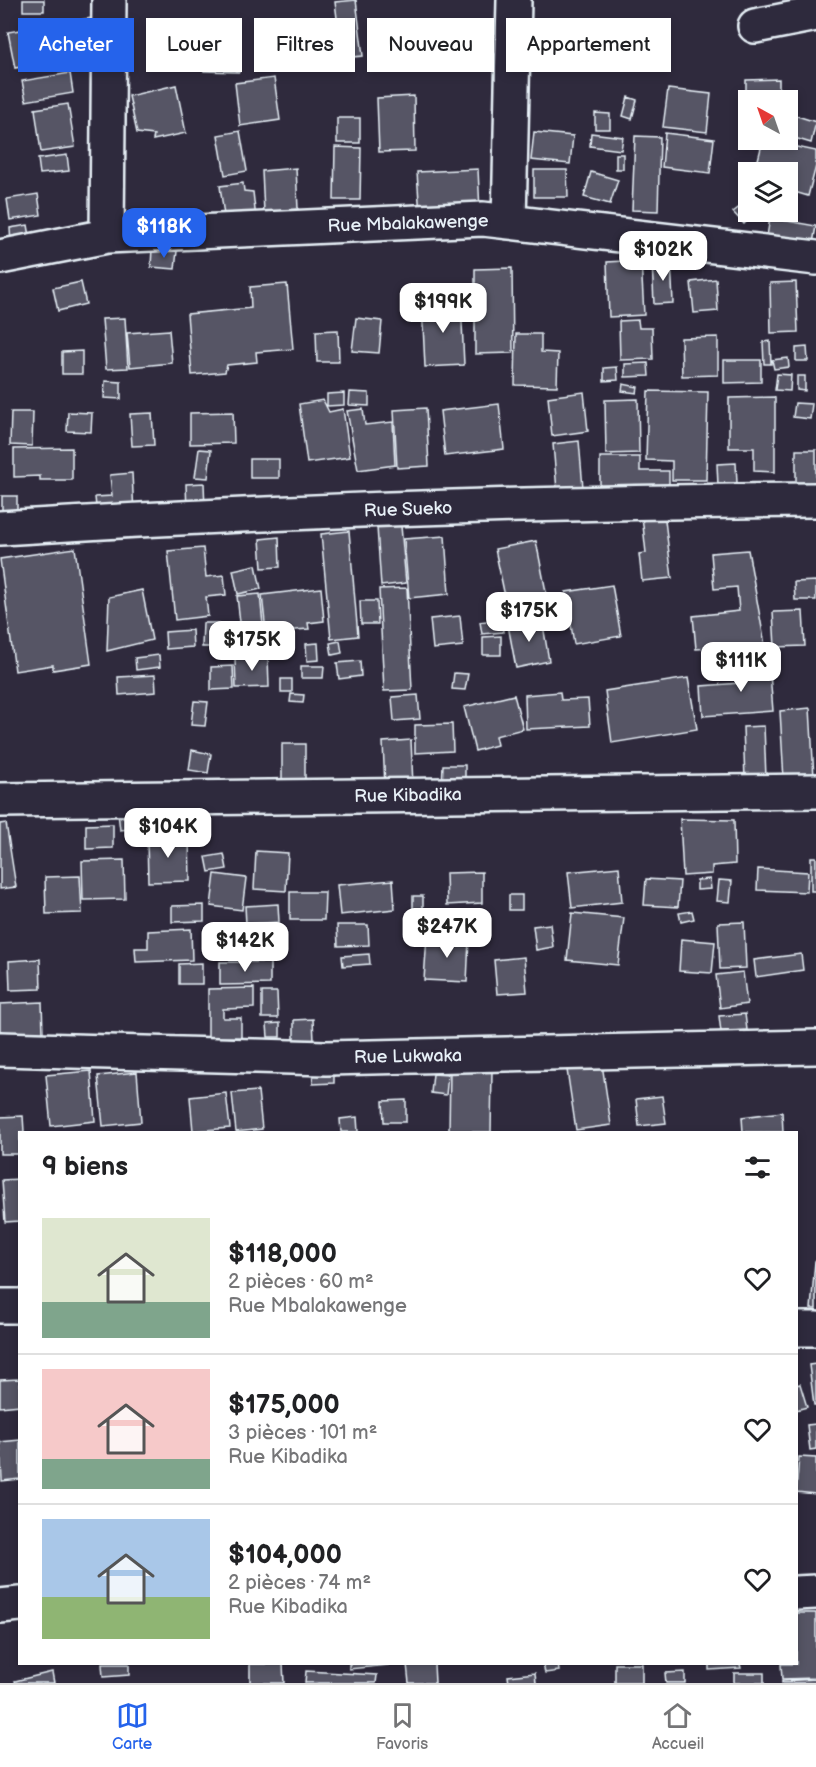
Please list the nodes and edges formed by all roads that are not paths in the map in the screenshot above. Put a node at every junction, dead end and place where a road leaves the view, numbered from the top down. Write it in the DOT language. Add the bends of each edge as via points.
graph roads {
  1 [pos="109,0"];
  2 [pos="514,0"];
  3 [pos="816,14"];
  4 [pos="755,26"];
  5 [pos="509,222"];
  6 [pos="107,236"];
  7 [pos="0,257"];
  8 [pos="816,258"];
  9 [pos="816,501"];
  10 [pos="0,528"];
  11 [pos="816,791"];
  12 [pos="0,800"];
  13 [pos="816,1047"];
  14 [pos="0,1049"];
  15 [pos="0,1306"];
  16 [pos="18,1306"];
  17 [pos="798,1329"];
  18 [pos="816,1329"];
  19 [pos="816,1592"];
  20 [pos="798,1593"];
  21 [pos="18,1604"];
  22 [pos="0,1605"];
  1 -- 6 [label="street"];
  2 -- 5 [label="street"];
  3 -- 4 [label="street"];
  5 -- 6 [label="street, Rue Mbalakawenge" via="483,219"];
  5 -- 8 [label="street, Rue Mbalakawenge"];
  6 -- 7 [label="street, Rue Mbalakawenge"];
  9 -- 10 [label="street, Rue Sueko" via="666,501 222,514"];
  11 -- 12 [label="street, Rue Kibadika"];
  13 -- 14 [label="street, Rue Lukwaka" via="326,1058"];
  15 -- 16 [label="street"];
  17 -- 18 [label="street"];
  19 -- 20 [label="street"];
  21 -- 22 [label="street"];
}
